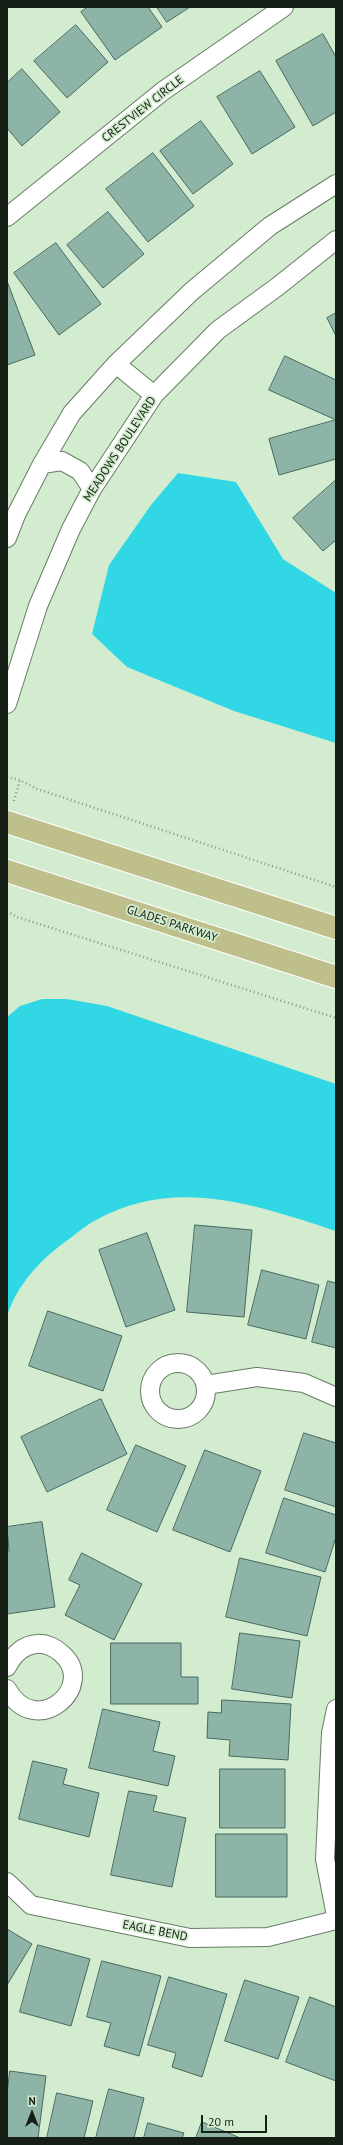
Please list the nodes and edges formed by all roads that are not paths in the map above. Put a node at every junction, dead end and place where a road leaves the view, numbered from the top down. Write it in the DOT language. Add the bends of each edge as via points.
graph roads {
  1 [pos="284,7"];
  2 [pos="336,184"];
  3 [pos="7,216"];
  4 [pos="336,240"];
  5 [pos="116,364"];
  6 [pos="154,396"];
  7 [pos="42,464"];
  8 [pos="92,489"];
  9 [pos="7,538"];
  10 [pos="7,704"];
  11 [pos="7,822"];
  12 [pos="7,871"];
  13 [pos="336,928"];
  14 [pos="336,977"];
  15 [pos="206,1385"];
  16 [pos="336,1397"];
  17 [pos="7,1667"];
  18 [pos="9,1697"];
  19 [pos="336,1709"];
  20 [pos="333,1773"];
  21 [pos="7,1882"];
  22 [pos="336,1916"];
  23 [pos="336,1920"];
  1 -- 3 [label="street, CRESTVIEW CIRCLE" via="163,91"];
  2 -- 5 [label="street" via="270,226 192,291"];
  4 -- 6 [label="street, MEADOWS BOULEVARD" via="218,330"];
  5 -- 6 [label="street"];
  5 -- 7 [label="street" via="72,413"];
  6 -- 8 [label="street, MEADOWS BOULEVARD"];
  7 -- 8 [label="street" via="62,461 80,471"];
  7 -- 9 [label="street"];
  8 -- 10 [label="street, MEADOWS BOULEVARD" via="71,529 38,606"];
  11 -- 13 [label="main road"];
  12 -- 14 [label="main road, GLADES PARKWAY"];
  15 -- 16 [label="street" via="257,1377 304,1383"];
  17 -- 18 [label="street" via="18,1651 27,1646 48,1645 65,1656 72,1676 67,1696 60,1704 50,1709 29,1710"];
  19 -- 20 [label="street" via="331,1733"];
  20 -- 22 [label="street" via="325,1859"];
  21 -- 23 [label="street, EAGLE BEND" via="31,1905 190,1938 268,1937"];
}
